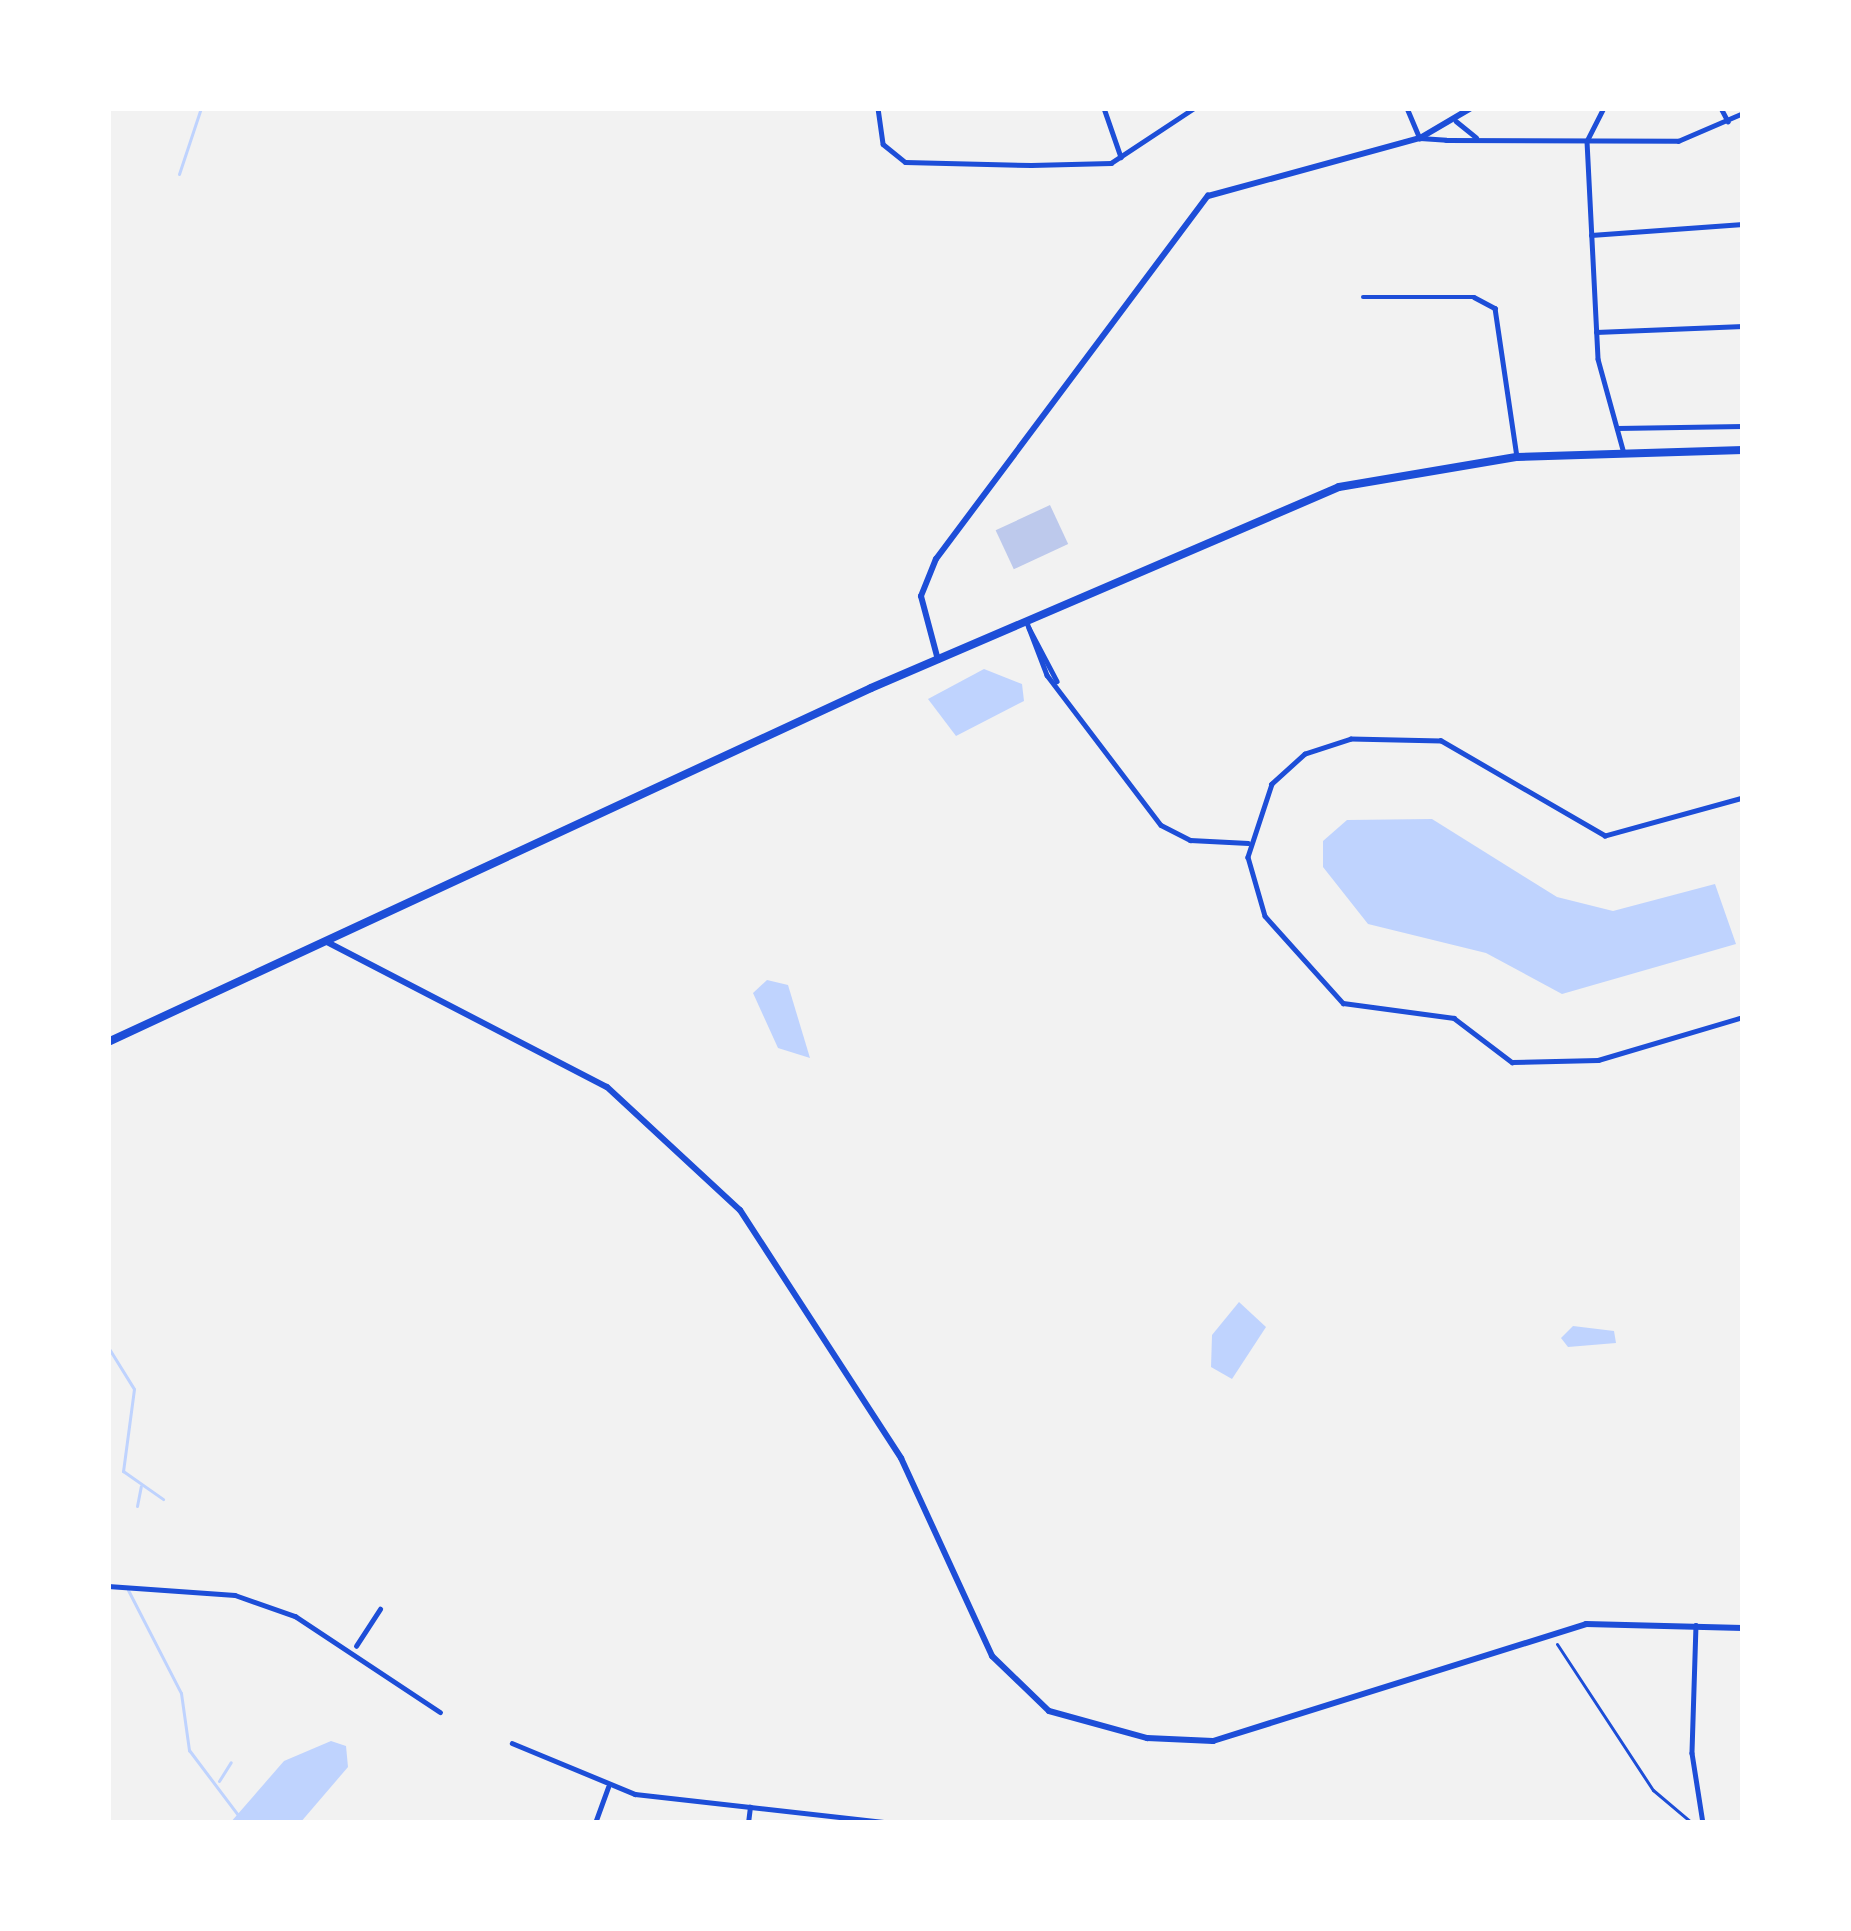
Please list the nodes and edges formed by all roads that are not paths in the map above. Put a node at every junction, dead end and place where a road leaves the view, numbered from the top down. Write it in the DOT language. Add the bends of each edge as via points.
graph roads {
  1 [pos="878,108"];
  2 [pos="1104,108"];
  3 [pos="1194,108"];
  4 [pos="1407,108"];
  5 [pos="1471,108"];
  6 [pos="1604,108"];
  7 [pos="1721,108"];
  8 [pos="1743,113"];
  9 [pos="1456,121"];
  10 [pos="1728,122"];
  11 [pos="1420,138"];
  12 [pos="1481,139"];
  13 [pos="1587,141"];
  14 [pos="1121,158"];
  15 [pos="1743,224"];
  16 [pos="1591,235"];
  17 [pos="1363,297"];
  18 [pos="1743,326"];
  19 [pos="1596,332"];
  20 [pos="1743,426"];
  21 [pos="1616,428"];
  22 [pos="1743,449"];
  23 [pos="1623,450"];
  24 [pos="1517,457"];
  25 [pos="1028,624"];
  26 [pos="938,660"];
  27 [pos="1057,681"];
  28 [pos="1743,798"];
  29 [pos="1248,843"];
  30 [pos="325,941"];
  31 [pos="1743,1017"];
  32 [pos="108,1042"];
  33 [pos="108,1586"];
  34 [pos="380,1609"];
  35 [pos="1696,1625"];
  36 [pos="1743,1628"];
  37 [pos="356,1646"];
  38 [pos="440,1712"];
  39 [pos="512,1743"];
  40 [pos="608,1787"];
  41 [pos="750,1807"];
  42 [pos="595,1823"];
  43 [pos="748,1823"];
  44 [pos="894,1823"];
  45 [pos="1703,1823"];
  1 -- 14 [label="street" via="883,144 908,163"];
  2 -- 14 [label="street"];
  3 -- 14 [label="street"];
  4 -- 11 [label="street"];
  5 -- 9 [label="street"];
  6 -- 13 [label="street"];
  7 -- 10 [label="street"];
  8 -- 10 [label="street"];
  9 -- 11 [label="street"];
  9 -- 12 [label="street"];
  10 -- 13 [label="street" via="1678,141"];
  11 -- 12 [label="street"];
  11 -- 26 [label="street" via="1208,196 936,559 921,596"];
  12 -- 13 [label="street"];
  13 -- 16 [label="street"];
  15 -- 16 [label="street"];
  16 -- 19 [label="street"];
  17 -- 24 [label="street" via="1474,297 1496,308"];
  18 -- 19 [label="street"];
  19 -- 21 [label="street"];
  20 -- 21 [label="street"];
  21 -- 23 [label="street"];
  22 -- 23 [label="main road"];
  23 -- 24 [label="main road"];
  24 -- 25 [label="main road" via="1339,487"];
  25 -- 26 [label="main road"];
  25 -- 27 [label="street"];
  25 -- 27 [label="street"];
  26 -- 30 [label="main road"];
  27 -- 29 [label="street" via="1161,826"];
  28 -- 29 [label="street" via="1605,836 1441,741 1351,739 1284,771"];
  29 -- 31 [label="street" via="1265,916 1342,1003 1454,1018 1526,1064 1598,1060"];
  30 -- 32 [label="main road"];
  30 -- 35 [label="street" via="607,1087 740,1210 892,1441 992,1656 1049,1711 1147,1738 1213,1741 1549,1633"];
  33 -- 37 [label="street" via="235,1595"];
  34 -- 37 [label="street"];
  35 -- 36 [label="street"];
  35 -- 45 [label="street" via="1692,1754"];
  37 -- 38 [label="street"];
  39 -- 40 [label="street"];
  40 -- 41 [label="street"];
  40 -- 42 [label="street"];
  41 -- 43 [label="street"];
  41 -- 44 [label="street"];
}
